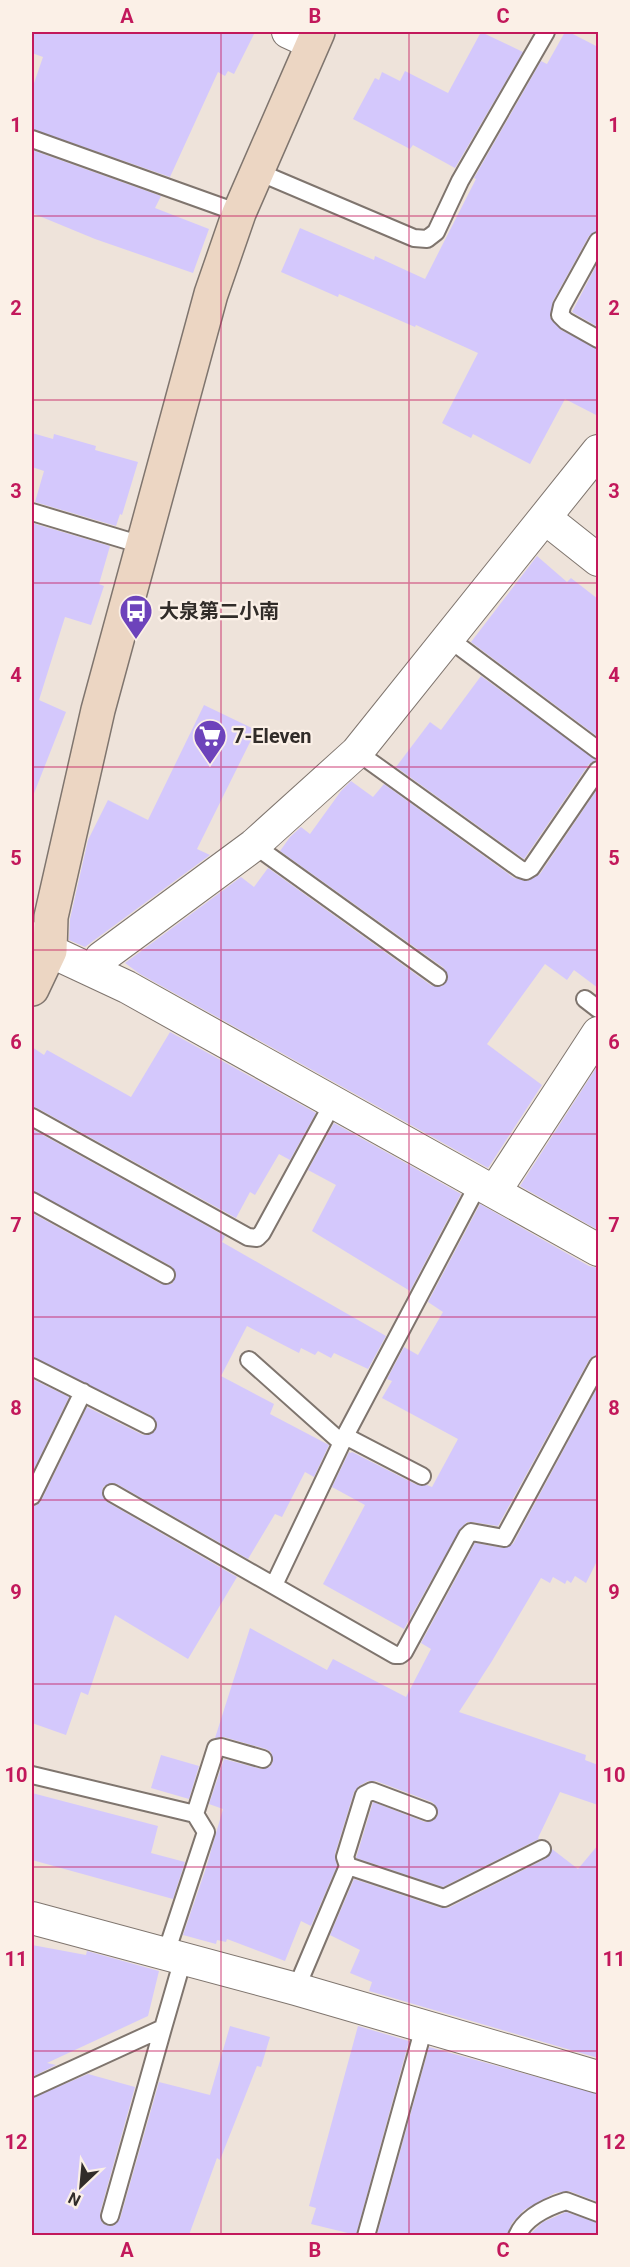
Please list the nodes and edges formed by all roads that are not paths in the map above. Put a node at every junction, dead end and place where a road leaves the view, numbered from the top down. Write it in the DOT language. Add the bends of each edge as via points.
graph roads {
  1 [pos="546,32"];
  2 [pos="306,35"];
  3 [pos="32,139"];
  4 [pos="256,171"];
  5 [pos="239,213"];
  6 [pos="598,241"];
  7 [pos="598,339"];
  8 [pos="598,451"];
  9 [pos="32,512"];
  10 [pos="545,518"];
  11 [pos="142,545"];
  12 [pos="598,560"];
  13 [pos="448,638"];
  14 [pos="598,750"];
  15 [pos="357,752"];
  16 [pos="598,770"];
  17 [pos="254,845"];
  18 [pos="40,944"];
  19 [pos="94,971"];
  20 [pos="438,977"];
  21 [pos="32,989"];
  22 [pos="598,1033"];
  23 [pos="334,1101"];
  24 [pos="32,1117"];
  25 [pos="487,1187"];
  26 [pos="32,1201"];
  27 [pos="598,1250"];
  28 [pos="166,1275"];
  29 [pos="249,1360"];
  30 [pos="598,1365"];
  31 [pos="32,1367"];
  32 [pos="83,1392"];
  33 [pos="147,1425"];
  34 [pos="343,1440"];
  35 [pos="422,1476"];
  36 [pos="112,1493"];
  37 [pos="32,1496"];
  38 [pos="273,1585"];
  39 [pos="263,1760"];
  40 [pos="32,1775"];
  41 [pos="428,1812"];
  42 [pos="195,1814"];
  43 [pos="542,1849"];
  44 [pos="348,1866"];
  45 [pos="32,1918"];
  46 [pos="175,1956"];
  47 [pos="296,1989"];
  48 [pos="424,2027"];
  49 [pos="163,2028"];
  50 [pos="598,2077"];
  51 [pos="32,2088"];
  52 [pos="598,2213"];
  53 [pos="110,2216"];
  54 [pos="366,2235"];
  55 [pos="517,2235"];
  1 -- 4 [label="lane" via="460,181 436,232 427,239 414,238"];
  2 -- 4 [label="street"];
  3 -- 5 [label="lane"];
  4 -- 5 [label="street"];
  5 -- 11 [label="street" via="211,294"];
  6 -- 7 [label="lane" via="560,315"];
  8 -- 10 [label="street"];
  9 -- 11 [label="lane"];
  10 -- 12 [label="street"];
  10 -- 13 [label="street"];
  11 -- 18 [label="street" via="98,710 51,917"];
  13 -- 14 [label="lane"];
  13 -- 15 [label="street"];
  15 -- 16 [label="lane" via="526,871"];
  15 -- 17 [label="street"];
  17 -- 19 [label="street" via="101,958"];
  17 -- 20 [label="lane"];
  18 -- 19 [label="street"];
  18 -- 21 [label="street"];
  19 -- 23 [label="street"];
  22 -- 25 [label="street"];
  23 -- 24 [label="lane" via="257,1238 248,1238"];
  23 -- 25 [label="street"];
  25 -- 27 [label="street"];
  25 -- 34 [label="lane"];
  26 -- 28 [label="lane"];
  29 -- 34 [label="lane"];
  30 -- 38 [label="lane" via="504,1538 471,1532 467,1536 400,1655"];
  31 -- 32 [label="lane"];
  32 -- 33 [label="lane"];
  32 -- 37 [label="lane"];
  34 -- 35 [label="lane"];
  34 -- 38 [label="lane"];
  36 -- 38 [label="lane"];
  39 -- 42 [label="lane" via="216,1748"];
  40 -- 42 [label="lane"];
  41 -- 44 [label="lane" via="367,1791 345,1857"];
  42 -- 46 [label="lane" via="206,1832"];
  43 -- 44 [label="lane" via="444,1898"];
  44 -- 47 [label="lane"];
  45 -- 46 [label="street"];
  46 -- 47 [label="street"];
  46 -- 49 [label="lane"];
  47 -- 48 [label="street"];
  48 -- 50 [label="street"];
  48 -- 54 [label="lane"];
  49 -- 51 [label="lane"];
  49 -- 53 [label="lane"];
  52 -- 55 [label="lane" via="566,2201 529,2218"];
}
